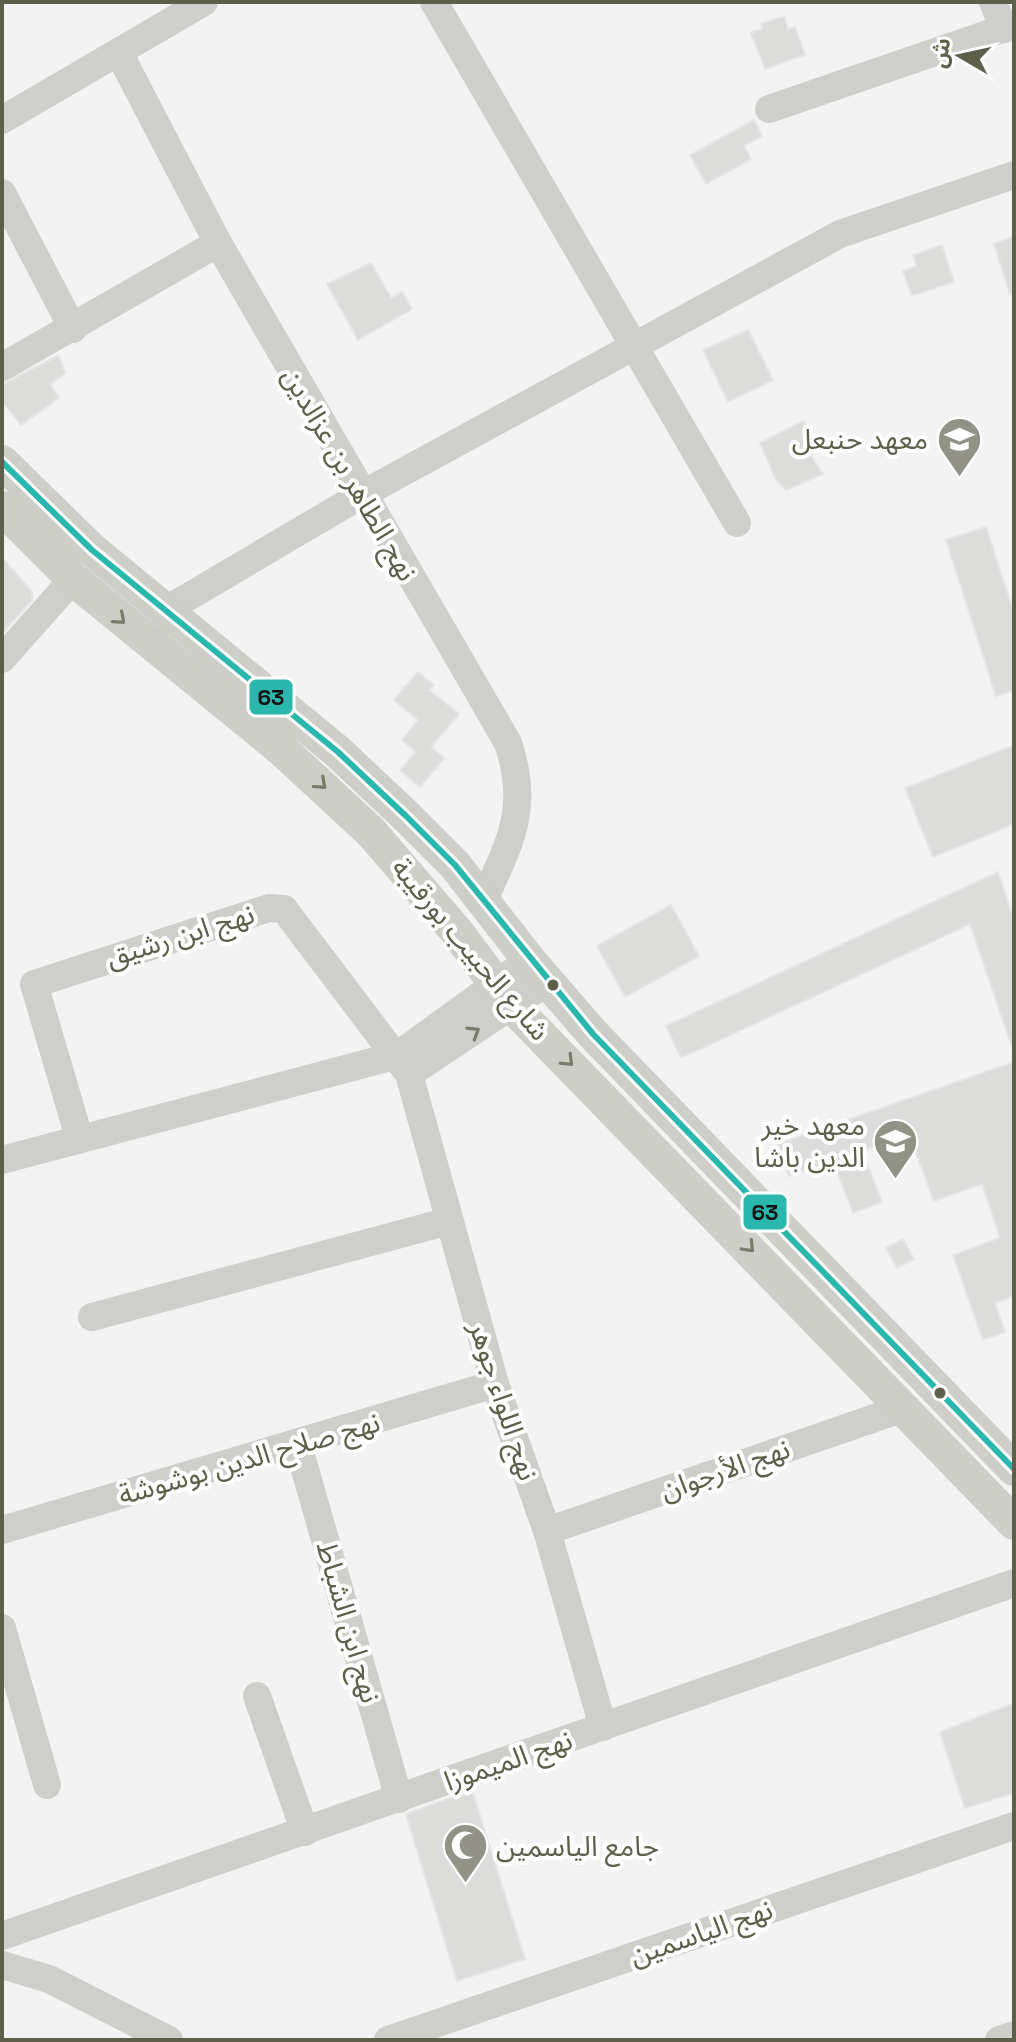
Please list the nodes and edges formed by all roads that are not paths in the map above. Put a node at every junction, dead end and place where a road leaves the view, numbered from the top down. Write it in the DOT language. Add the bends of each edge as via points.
graph roads {
  1 [pos="204,2"];
  2 [pos="434,2"];
  3 [pos="993,2"];
  4 [pos="1009,27"];
  5 [pos="119,53"];
  6 [pos="769,109"];
  7 [pos="2,120"];
  8 [pos="1014,175"];
  9 [pos="2,193"];
  10 [pos="218,243"];
  11 [pos="73,329"];
  12 [pos="633,347"];
  13 [pos="2,367"];
  14 [pos="2,462"];
  15 [pos="361,495"];
  16 [pos="2,508"];
  17 [pos="737,523"];
  18 [pos="73,579"];
  19 [pos="166,610"];
  20 [pos="2,659"];
  21 [pos="483,902"];
  22 [pos="538,971"];
  23 [pos="505,996"];
  24 [pos="403,1065"];
  25 [pos="79,1137"];
  26 [pos="2,1160"];
  27 [pos="449,1221"];
  28 [pos="92,1317"];
  29 [pos="495,1384"];
  30 [pos="904,1408"];
  31 [pos="298,1445"];
  32 [pos="1014,1469"];
  33 [pos="1014,1523"];
  34 [pos="2,1530"];
  35 [pos="547,1531"];
  36 [pos="1014,1583"];
  37 [pos="2,1628"];
  38 [pos="257,1696"];
  39 [pos="603,1727"];
  40 [pos="47,1785"];
  41 [pos="399,1799"];
  42 [pos="1014,1826"];
  43 [pos="305,1832"];
  44 [pos="2,1936"];
  45 [pos="2,1965"];
  46 [pos="1014,2035"];
  47 [pos="169,2040"];
  48 [pos="388,2040"];
  49 [pos="999,2040"];
  1 -- 5 [label="street"];
  2 -- 12 [label="street"];
  3 -- 4 [label="street"];
  4 -- 6 [label="street"];
  5 -- 7 [label="street"];
  5 -- 10 [label="street, نهج الطاهر بن عزالدين"];
  8 -- 12 [label="street" via="840,234"];
  9 -- 11 [label="street"];
  10 -- 11 [label="street"];
  10 -- 15 [label="street, نهج الطاهر بن عزالدين"];
  11 -- 13 [label="street"];
  12 -- 15 [label="street"];
  12 -- 17 [label="street"];
  14 -- 19 [label="main road" via="92,550"];
  15 -- 19 [label="street"];
  15 -- 21 [label="street, نهج الطاهر بن عزالدين" via="508,743 516,765 519,811"];
  16 -- 18 [label="main road, شارع الحبيب بورقيبة"];
  18 -- 20 [label="street"];
  18 -- 23 [label="main road, شارع الحبيب بورقيبة, one-way" via="342,804 421,889"];
  19 -- 21 [label="main road" via="338,752 455,865"];
  21 -- 22 [label="main road"];
  22 -- 23 [label="street"];
  22 -- 32 [label="main road" via="703,1150"];
  23 -- 24 [label="street"];
  23 -- 30 [label="main road, شارع الحبيب بورقيبة, one-way"];
  24 -- 25 [label="street"];
  24 -- 25 [label="street, نهج ابن رشيق" via="284,909 269,908 34,984"];
  24 -- 27 [label="street, نهج اللواء جوهر"];
  25 -- 26 [label="street"];
  27 -- 28 [label="street"];
  27 -- 29 [label="street, نهج اللواء جوهر"];
  29 -- 31 [label="street, نهج صلاح الدين بوشوشة"];
  29 -- 35 [label="street, نهج اللواء جوهر"];
  30 -- 33 [label="main road, شارع الحبيب بورقيبة"];
  30 -- 35 [label="street, نهج الأرجوان"];
  31 -- 34 [label="street, نهج صلاح الدين بوشوشة"];
  31 -- 41 [label="street, نهج ابن الشباط"];
  35 -- 39 [label="street, نهج اللواء جوهر"];
  36 -- 39 [label="street, نهج الميموزا"];
  37 -- 40 [label="street"];
  38 -- 43 [label="street"];
  39 -- 41 [label="street, نهج الميموزا"];
  41 -- 43 [label="street, نهج الميموزا"];
  42 -- 48 [label="street, نهج الياسمين"];
  43 -- 44 [label="street, نهج الميموزا"];
  45 -- 47 [label="street" via="49,1979"];
  46 -- 49 [label="street"];
}
